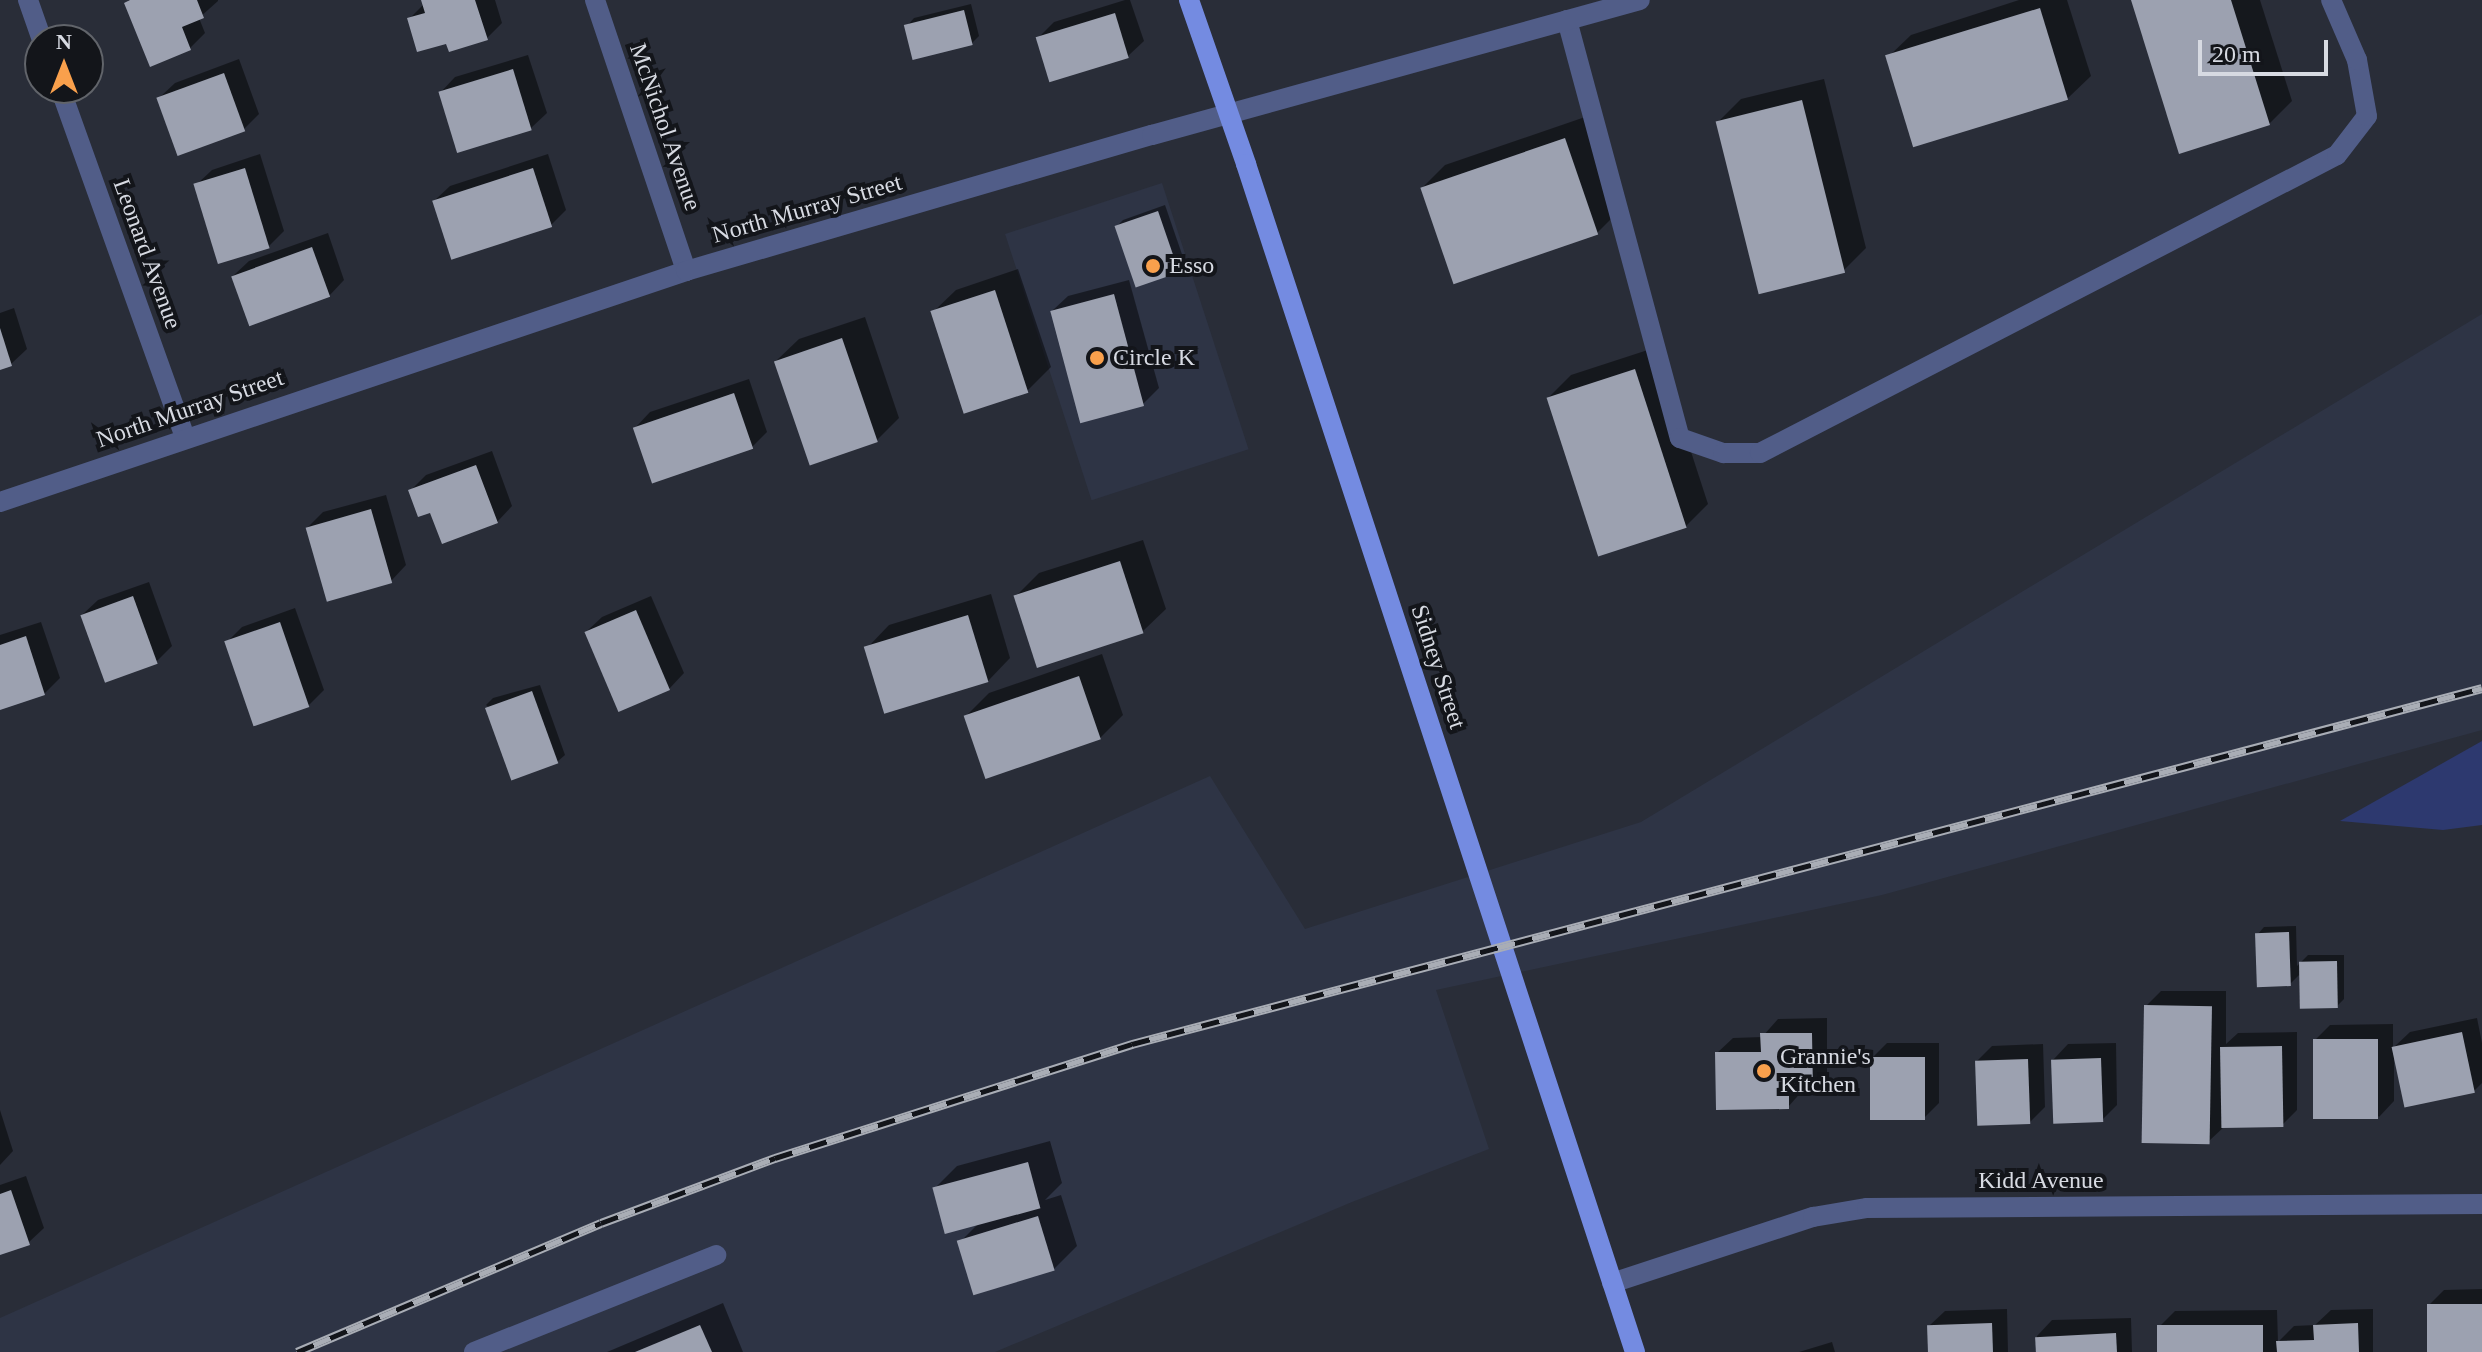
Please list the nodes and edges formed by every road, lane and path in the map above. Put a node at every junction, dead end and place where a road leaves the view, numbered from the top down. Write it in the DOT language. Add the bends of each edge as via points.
graph roads {
  1 [pos="28,0"];
  2 [pos="595,0"];
  3 [pos="1189,0"];
  4 [pos="1640,0"];
  5 [pos="2331,0"];
  6 [pos="1567,20"];
  7 [pos="36,24"];
  8 [pos="66,104"];
  9 [pos="1229,114"];
  10 [pos="686,271"];
  11 [pos="185,437"];
  12 [pos="0,502"];
  13 [pos="2482,1204"];
  14 [pos="716,1255"];
  15 [pos="1612,1283"];
  16 [pos="474,1352"];
  17 [pos="1635,1352"];
  1 -- 7 [label="street"];
  2 -- 10 [label="street, McNichol Avenue"];
  3 -- 9 [label="main road, Sidney Street"];
  4 -- 6 [label="street, North Murray Street"];
  5 -- 6 [label="street" via="2357,60 2367,116 2337,155 1760,453 1723,453 1680,438"];
  6 -- 9 [label="street, North Murray Street"];
  8 -- 11 [label="street, Leonard Avenue"];
  9 -- 10 [label="street, North Murray Street"];
  9 -- 15 [label="main road, Sidney Street"];
  10 -- 11 [label="street, North Murray Street"];
  11 -- 12 [label="street, North Murray Street"];
  13 -- 15 [label="street, Kidd Avenue" via="1867,1208 1813,1217"];
  14 -- 16 [label="street"];
  15 -- 17 [label="main road, Sidney Street"];
}
